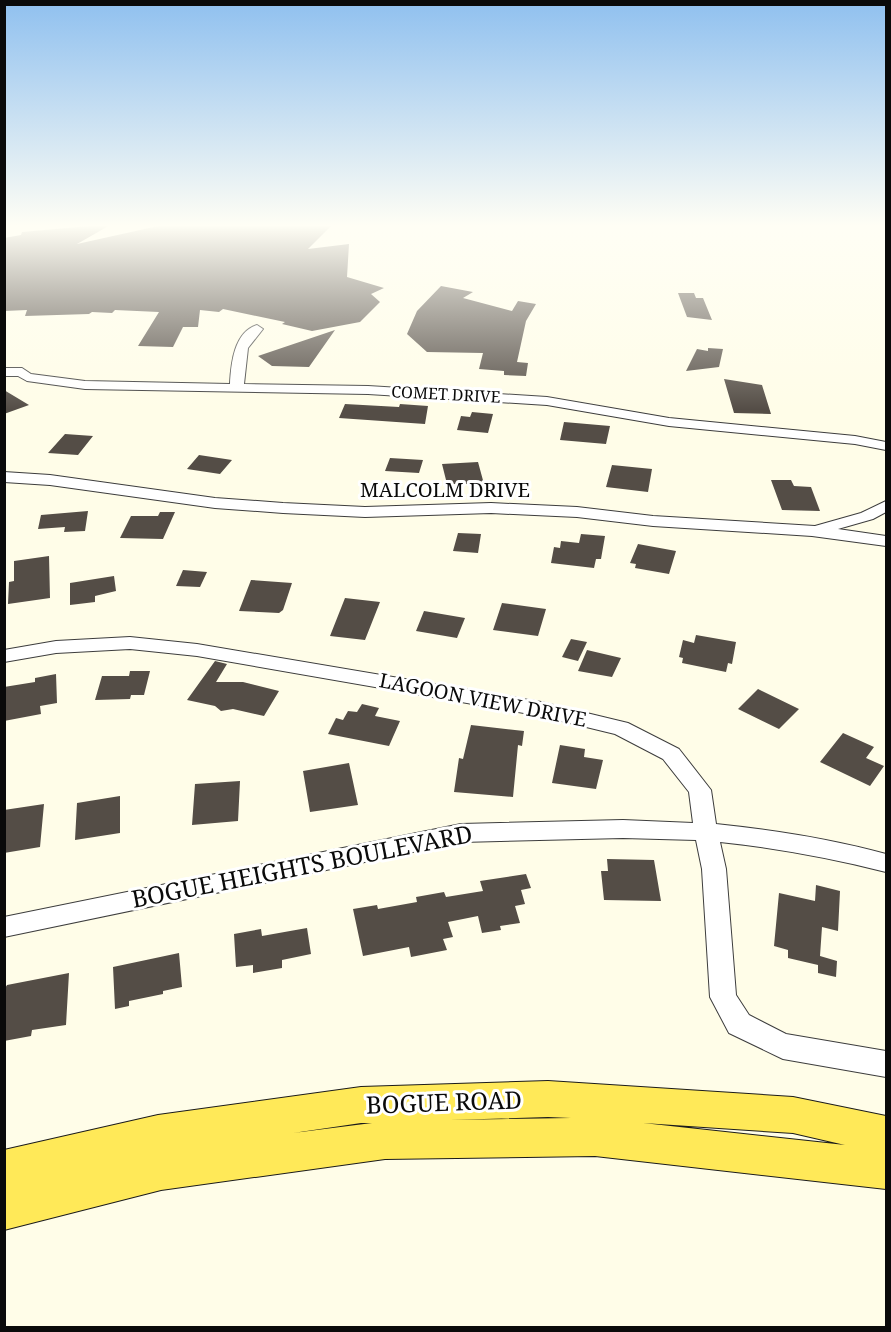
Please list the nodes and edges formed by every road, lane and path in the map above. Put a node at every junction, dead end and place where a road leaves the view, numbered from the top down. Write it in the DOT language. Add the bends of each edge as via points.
graph roads {
  1 [pos="257,329"];
  2 [pos="4,372"];
  3 [pos="237,387"];
  4 [pos="886,446"];
  5 [pos="4,477"];
  6 [pos="886,506"];
  7 [pos="812,531"];
  8 [pos="886,541"];
  9 [pos="4,656"];
  10 [pos="706,832"];
  11 [pos="886,862"];
  12 [pos="4,927"];
  13 [pos="886,1064"];
  14 [pos="886,1135"];
  15 [pos="886,1169"];
  16 [pos="4,1170"];
  17 [pos="4,1210"];
  1 -- 3 [label="street" via="244,340"];
  2 -- 3 [label="street, COMET DRIVE" via="85,385"];
  3 -- 4 [label="street, COMET DRIVE" via="547,401 669,422"];
  5 -- 7 [label="street, MALCOLM DRIVE" via="283,508 365,512 502,508"];
  6 -- 7 [label="street" via="867,516"];
  7 -- 8 [label="street, MALCOLM DRIVE"];
  9 -- 10 [label="street, LAGOON VIEW DRIVE" via="56,647 130,643 197,650 541,709 621,728 671,754 686,772 700,790"];
  10 -- 11 [label="street, BOGUE HEIGHTS BOULEVARD" via="757,837"];
  10 -- 12 [label="street, BOGUE HEIGHTS BOULEVARD" via="461,832"];
  10 -- 13 [label="street, LAGOON VIEW DRIVE" via="714,869 723,998 739,1024 783,1046"];
  14 -- 16 [label="main road, BOGUE ROAD" via="794,1115 548,1099 361,1105 158,1134"];
  15 -- 17 [label="main road, BOGUE ROAD" via="595,1137 385,1140 161,1170"];
}
